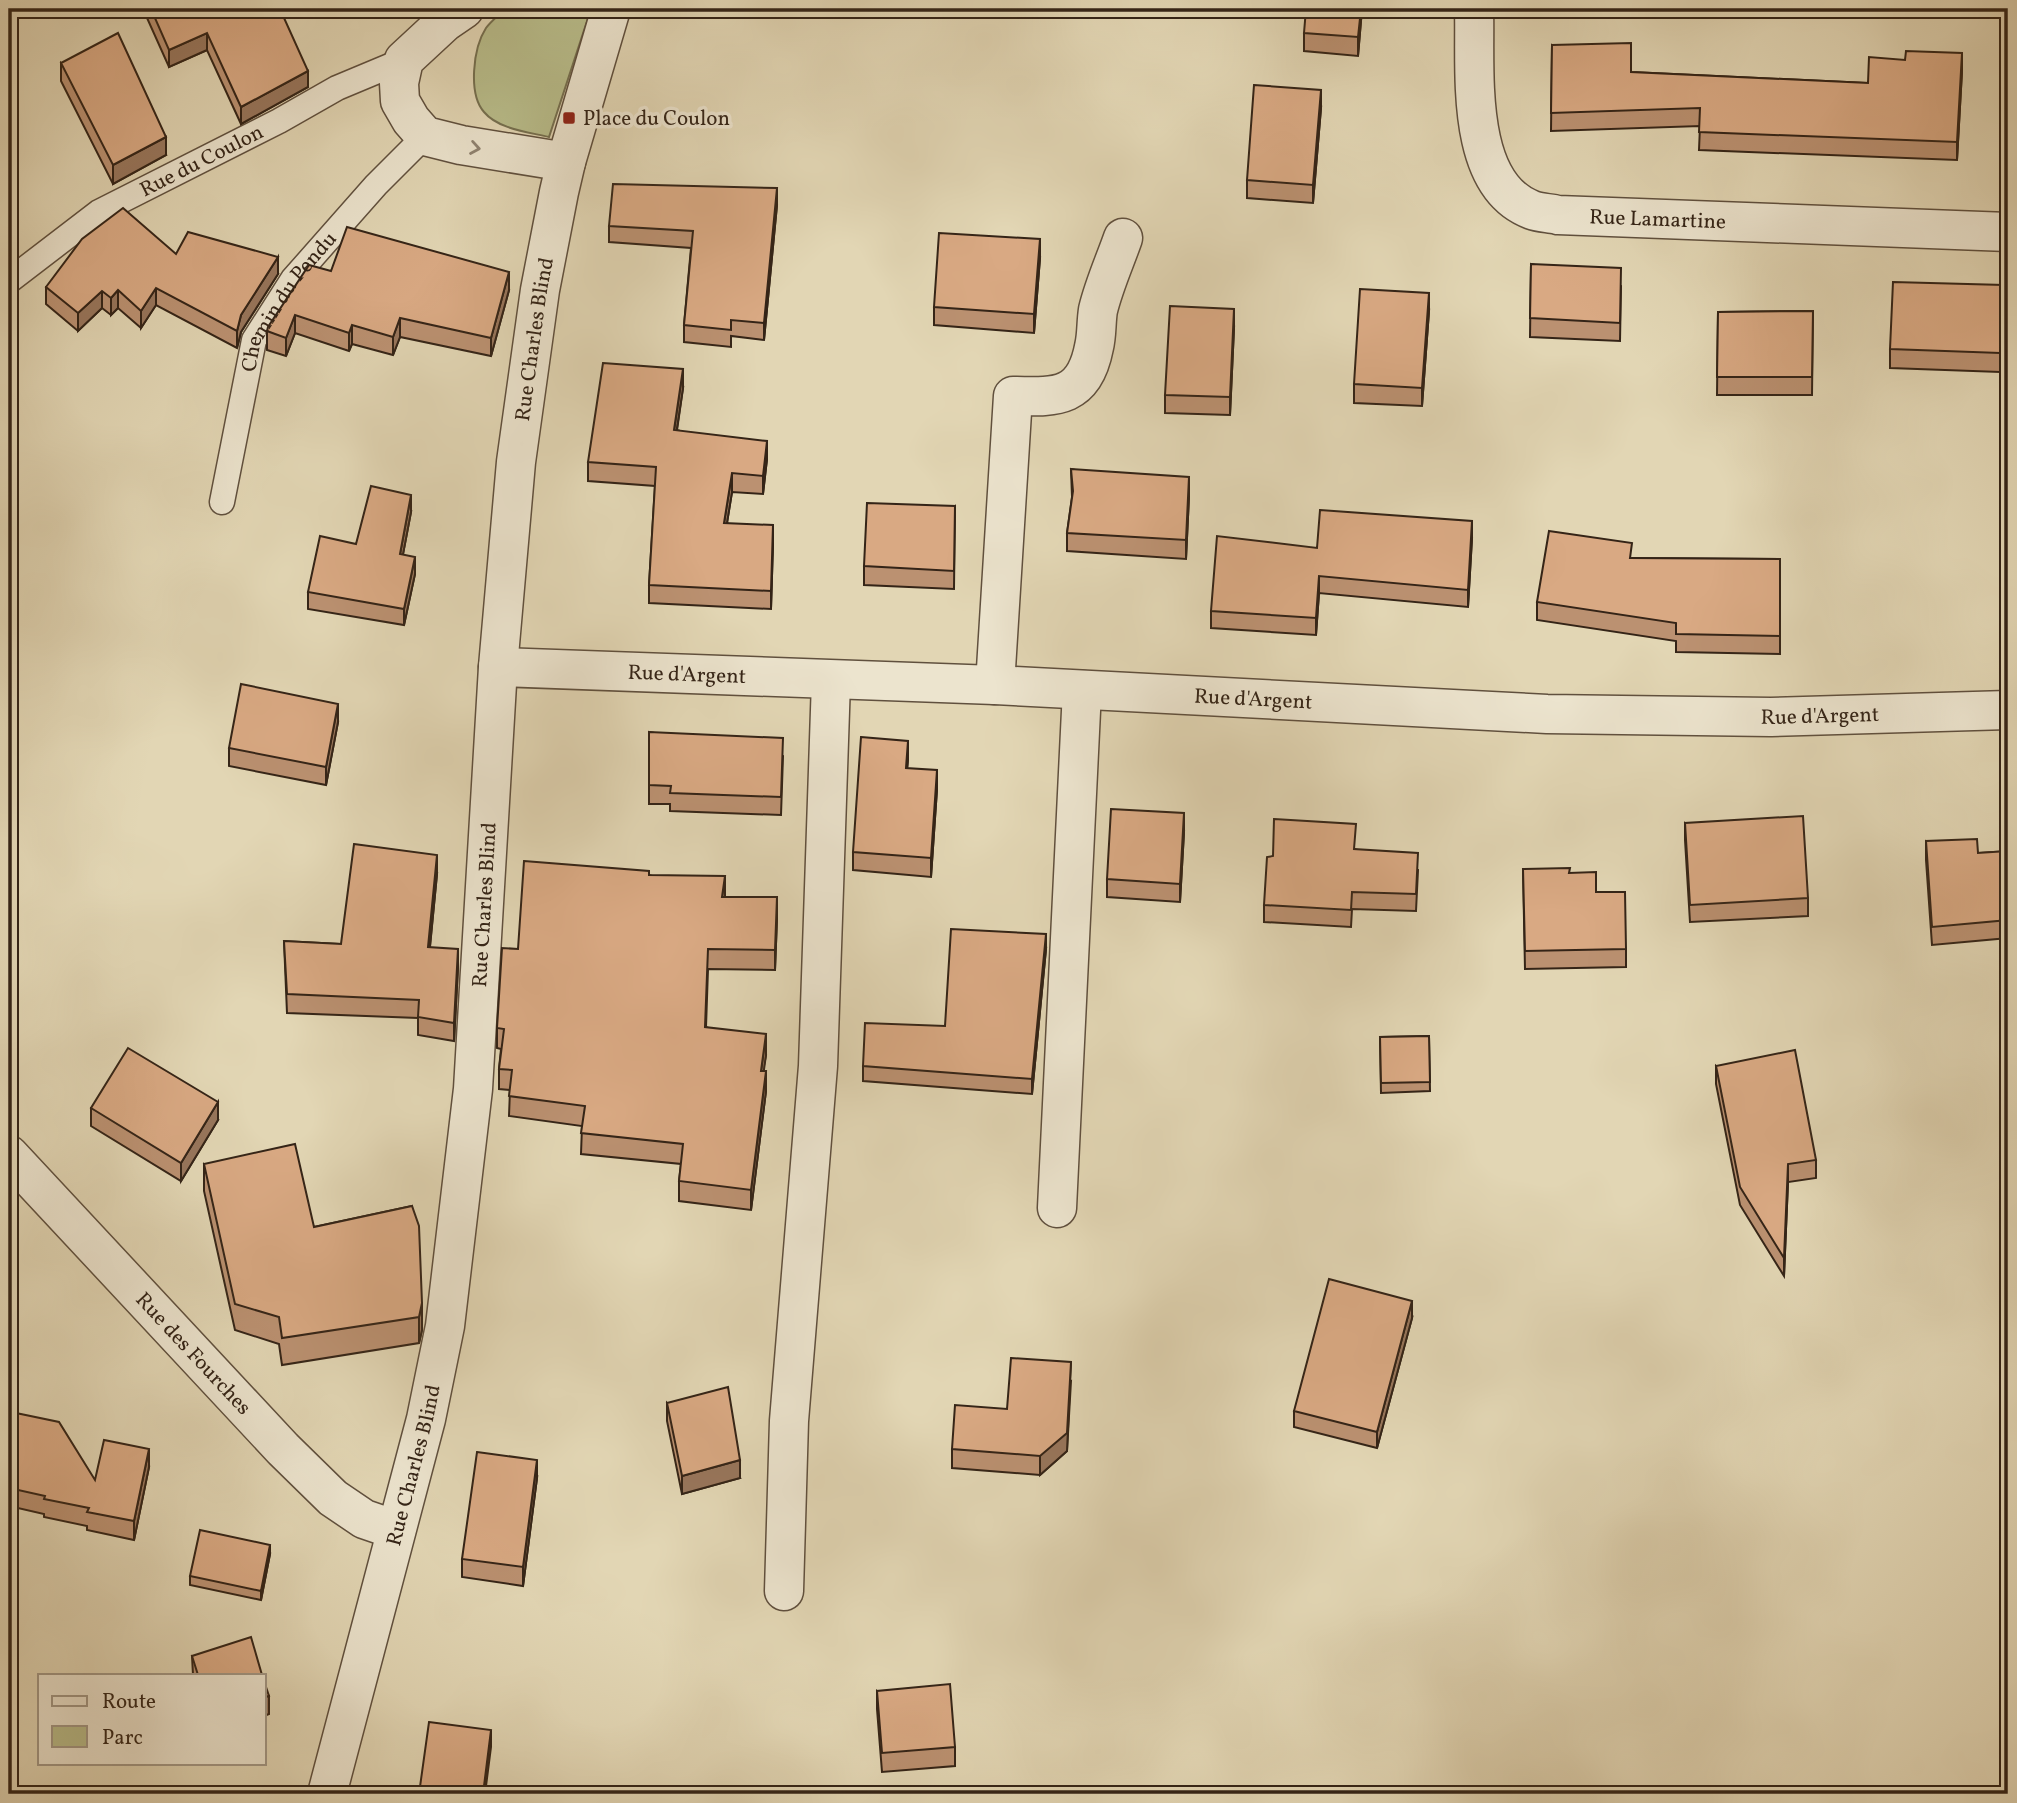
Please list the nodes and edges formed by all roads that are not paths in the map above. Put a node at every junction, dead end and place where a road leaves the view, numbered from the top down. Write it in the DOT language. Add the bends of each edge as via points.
graph roads {
  1 [pos="464,9"];
  2 [pos="611,9"];
  3 [pos="1474,9"];
  4 [pos="404,60"];
  5 [pos="425,136"];
  6 [pos="566,162"];
  7 [pos="2008,232"];
  8 [pos="1123,238"];
  9 [pos="9,281"];
  10 [pos="222,502"];
  11 [pos="498,667"];
  12 [pos="831,681"];
  13 [pos="995,685"];
  14 [pos="1082,690"];
  15 [pos="2008,710"];
  16 [pos="9,1154"];
  17 [pos="1057,1209"];
  18 [pos="396,1530"];
  19 [pos="784,1591"];
  20 [pos="327,1794"];
  1 -- 4 [label="street"];
  2 -- 6 [label="street, Rue Charles Blind"];
  3 -- 7 [label="street, Rue Lamartine" via="1478,123 1484,153 1510,197 1532,210 1558,215"];
  4 -- 5 [label="street" via="398,83 400,100"];
  4 -- 9 [label="lane, Rue du Coulon" via="337,88 99,212"];
  5 -- 6 [label="street, one-way"];
  5 -- 10 [label="lane, Chemin du Pendu" via="293,279 254,340"];
  6 -- 11 [label="street, Rue Charles Blind" via="540,290 517,449"];
  8 -- 13 [label="street" via="1098,309 1094,348 1077,384 1052,397 1013,396"];
  11 -- 12 [label="street, Rue d'Argent"];
  11 -- 18 [label="street, Rue Charles Blind" via="473,1089 459,1221 426,1419"];
  12 -- 13 [label="street, Rue d'Argent"];
  12 -- 19 [label="street" via="818,1066 789,1421"];
  13 -- 14 [label="street, Rue d'Argent"];
  14 -- 15 [label="street, Rue d'Argent" via="1547,714 1771,717"];
  14 -- 17 [label="street"];
  16 -- 18 [label="street, Rue des Fourches" via="333,1498 364,1519"];
  18 -- 20 [label="street, Rue Charles Blind"];
}
